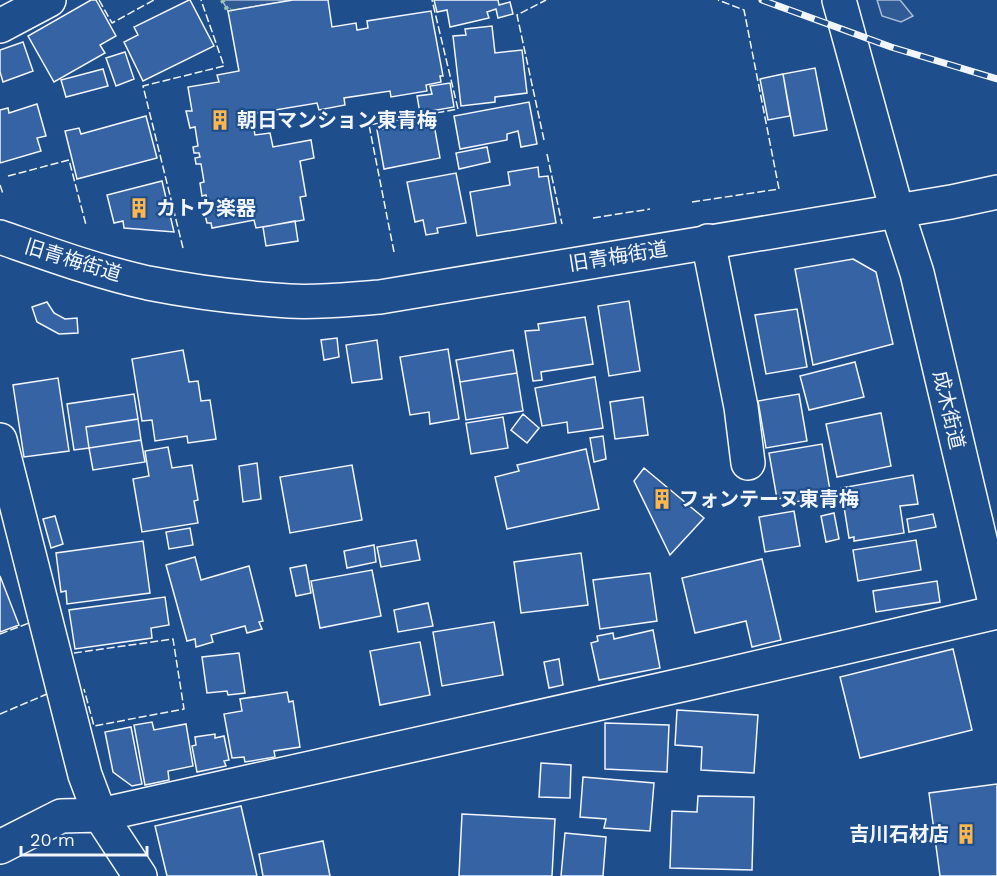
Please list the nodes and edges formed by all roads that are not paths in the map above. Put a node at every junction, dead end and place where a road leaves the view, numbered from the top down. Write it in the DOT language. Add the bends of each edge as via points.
graph roads {
  1 [pos="49,0"];
  2 [pos="839,0"];
  3 [pos="0,26"];
  4 [pos="997,192"];
  5 [pos="897,211"];
  6 [pos="0,237"];
  7 [pos="708,241"];
  8 [pos="0,440"];
  9 [pos="748,463"];
  10 [pos="997,611"];
  11 [pos="100,815"];
  12 [pos="0,847"];
  13 [pos="140,876"];
  1 -- 3 [label="street"];
  2 -- 5 [label="street, 成木街道"];
  4 -- 5 [label="street, 旧青梅街道"];
  5 -- 7 [label="street, 旧青梅街道"];
  5 -- 10 [label="street, 成木街道" via="917,273"];
  6 -- 7 [label="street, 旧青梅街道" via="147,282 290,301 380,297"];
  7 -- 9 [label="street" via="741,406"];
  8 -- 11 [label="street"];
  10 -- 11 [label="street"];
  11 -- 12 [label="street" via="61,816"];
  11 -- 13 [label="street"];
}
